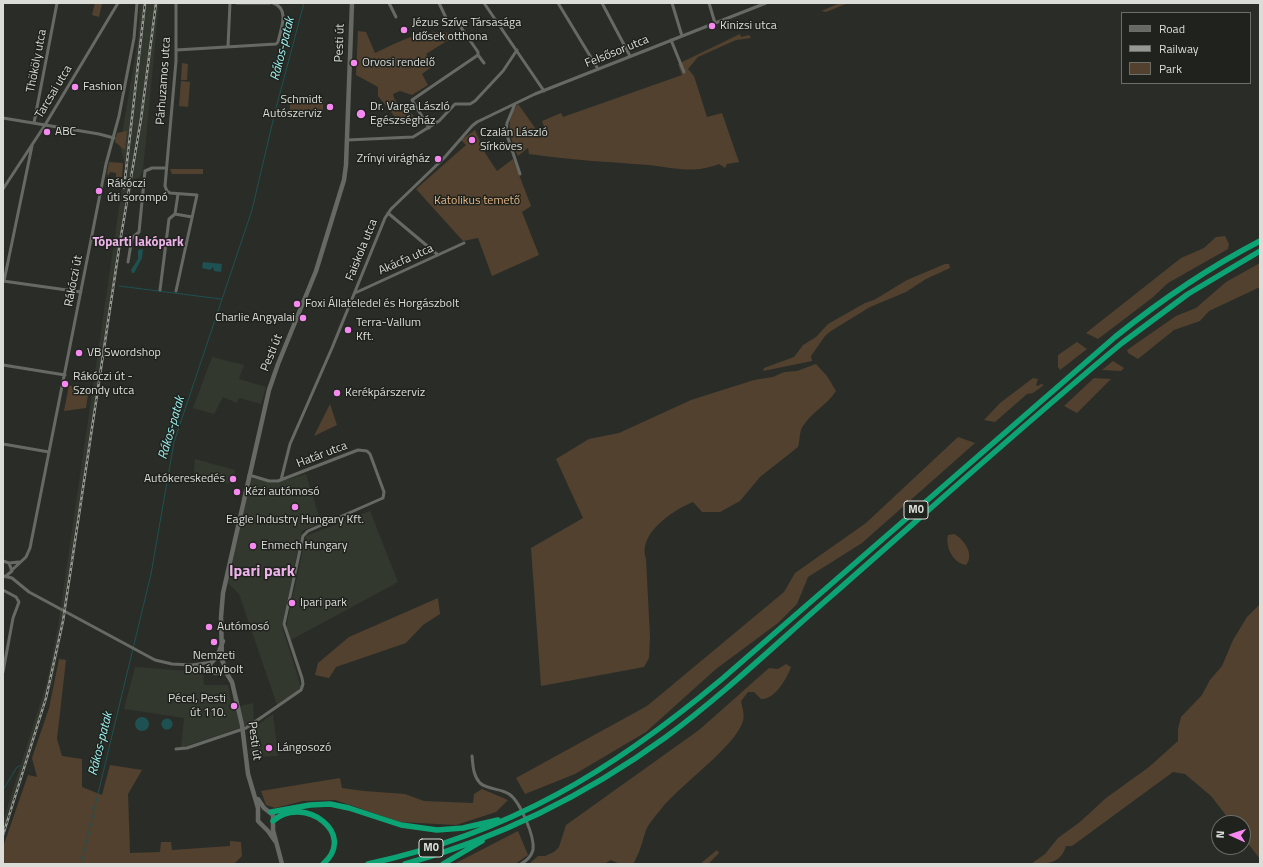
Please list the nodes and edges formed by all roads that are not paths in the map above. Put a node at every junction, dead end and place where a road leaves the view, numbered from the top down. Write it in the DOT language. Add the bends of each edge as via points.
graph roads {
  1 [pos="57,3"];
  2 [pos="118,3"];
  3 [pos="137,3"];
  4 [pos="176,3"];
  5 [pos="230,3"];
  6 [pos="238,3"];
  7 [pos="272,3"];
  8 [pos="352,3"];
  9 [pos="389,3"];
  10 [pos="439,3"];
  11 [pos="484,3"];
  12 [pos="558,3"];
  13 [pos="602,3"];
  14 [pos="672,3"];
  15 [pos="709,3"];
  16 [pos="766,3"];
  17 [pos="396,17"];
  18 [pos="715,23"];
  19 [pos="682,36"];
  20 [pos="671,40"];
  21 [pos="228,46"];
  22 [pos="176,50"];
  23 [pos="517,50"];
  24 [pos="478,55"];
  25 [pos="630,56"];
  26 [pos="484,63"];
  27 [pos="598,69"];
  28 [pos="684,72"];
  29 [pos="544,91"];
  30 [pos="515,104"];
  31 [pos="3,118"];
  32 [pos="477,122"];
  33 [pos="34,123"];
  34 [pos="46,125"];
  35 [pos="429,128"];
  36 [pos="114,138"];
  37 [pos="347,140"];
  38 [pos="32,144"];
  39 [pos="166,168"];
  40 [pos="520,174"];
  41 [pos="3,189"];
  42 [pos="178,194"];
  43 [pos="388,213"];
  44 [pos="175,214"];
  45 [pos="192,217"];
  46 [pos="1260,241"];
  47 [pos="464,243"];
  48 [pos="1260,251"];
  49 [pos="438,255"];
  50 [pos="128,262"];
  51 [pos="3,281"];
  52 [pos="160,290"];
  53 [pos="176,291"];
  54 [pos="81,292"];
  55 [pos="354,293"];
  56 [pos="3,365"];
  57 [pos="65,375"];
  58 [pos="3,444"];
  59 [pos="49,452"];
  60 [pos="248,475"];
  61 [pos="282,480"];
  62 [pos="3,561"];
  63 [pos="22,561"];
  64 [pos="10,563"];
  65 [pos="12,570"];
  66 [pos="5,576"];
  67 [pos="17,582"];
  68 [pos="3,590"];
  69 [pos="223,641"];
  70 [pos="214,660"];
  71 [pos="222,660"];
  72 [pos="192,665"];
  73 [pos="224,669"];
  74 [pos="212,670"];
  75 [pos="3,672"];
  76 [pos="220,673"];
  77 [pos="234,692"];
  78 [pos="243,730"];
  79 [pos="176,749"];
  80 [pos="472,756"];
  81 [pos="254,792"];
  82 [pos="269,811"];
  83 [pos="259,814"];
  84 [pos="508,819"];
  85 [pos="273,822"];
  86 [pos="264,826"];
  87 [pos="486,838"];
  88 [pos="275,841"];
  89 [pos="282,864"];
  90 [pos="323,864"];
  91 [pos="368,864"];
  92 [pos="405,864"];
  93 [pos="443,864"];
  94 [pos="521,864"];
  1 -- 33 [label="street, Thököly utca"];
  2 -- 34 [label="street, Tarcsai utca"];
  3 -- 36 [label="street, Rákóczi út" via="134,38"];
  4 -- 22 [label="street, Párhuzamos utca"];
  5 -- 21 [label="street"];
  6 -- 7 [label="street"];
  7 -- 21 [label="street" via="282,9 284,15 277,43"];
  8 -- 37 [label="main road, Pesti út"];
  9 -- 17 [label="street"];
  10 -- 24 [label="street" via="447,20 460,26"];
  11 -- 23 [label="street"];
  12 -- 27 [label="street"];
  13 -- 25 [label="street"];
  14 -- 19 [label="street"];
  15 -- 18 [label="street"];
  16 -- 18 [label="street, Felsősor utca"];
  18 -- 19 [label="street, Felsősor utca"];
  19 -- 20 [label="street, Felsősor utca"];
  20 -- 25 [label="street, Felsősor utca"];
  20 -- 28 [label="street"];
  21 -- 22 [label="street"];
  22 -- 39 [label="street, Párhuzamos utca"];
  23 -- 29 [label="street"];
  23 -- 35 [label="street" via="503,71 475,101 466,105 455,104 439,122"];
  24 -- 26 [label="street"];
  24 -- 35 [label="street" via="412,100"];
  25 -- 27 [label="street, Felsősor utca"];
  27 -- 29 [label="street, Felsősor utca"];
  29 -- 30 [label="street, Felsősor utca"];
  30 -- 32 [label="street, Felsősor utca"];
  30 -- 40 [label="street" via="506,132"];
  31 -- 33 [label="street"];
  32 -- 43 [label="street, Faiskola utca"];
  33 -- 34 [label="street"];
  34 -- 36 [label="street"];
  34 -- 38 [label="street, Tarcsai utca"];
  35 -- 37 [label="street" via="407,138"];
  36 -- 54 [label="street, Rákóczi út" via="107,160"];
  37 -- 60 [label="main road, Pesti út" via="346,165 339,197 316,271 272,382"];
  38 -- 41 [label="street, Tarcsai utca"];
  38 -- 51 [label="street"];
  39 -- 42 [label="street, Párhuzamos utca" via="166,190"];
  39 -- 50 [label="street" via="145,171 139,232 132,238"];
  42 -- 44 [label="street"];
  42 -- 45 [label="street" via="198,195"];
  43 -- 49 [label="street"];
  43 -- 55 [label="street, Faiskola utca"];
  44 -- 45 [label="street"];
  44 -- 52 [label="street" via="169,219"];
  45 -- 53 [label="street"];
  46 -- 84 [label="highway, M0" via="1190,281 1110,341 677,717 603,769"];
  47 -- 49 [label="street, Akácfa utca"];
  48 -- 87 [label="highway, M0" via="1188,294 1116,347 683,724 602,780 537,816"];
  49 -- 55 [label="street, Akácfa utca"];
  51 -- 54 [label="street"];
  54 -- 57 [label="street, Rákóczi út"];
  55 -- 61 [label="street, Faiskola utca" via="290,444"];
  56 -- 57 [label="street"];
  57 -- 59 [label="street, Rákóczi út"];
  58 -- 59 [label="street"];
  59 -- 63 [label="street, Rákóczi út" via="30,548"];
  60 -- 61 [label="street, Határ utca" via="270,481"];
  60 -- 69 [label="main road, Pesti út" via="223,593"];
  61 -- 78 [label="street, Határ utca" via="358,450 367,451 384,492 383,498 308,531 303,536 284,624 303,686 292,697"];
  62 -- 64 [label="street"];
  63 -- 64 [label="street"];
  63 -- 65 [label="street, Rákóczi út"];
  64 -- 65 [label="street"];
  65 -- 66 [label="street, Rákóczi út"];
  65 -- 67 [label="street"];
  66 -- 67 [label="street"];
  67 -- 72 [label="street" via="29,592 140,653 162,662"];
  68 -- 75 [label="street" via="16,597 19,602 13,618"];
  69 -- 70 [label="main road, Pesti út"];
  69 -- 71 [label="main road, Pesti út"];
  70 -- 71 [label="main road"];
  70 -- 72 [label="street"];
  70 -- 74 [label="main road" via="210,666"];
  71 -- 73 [label="main road"];
  72 -- 74 [label="street"];
  73 -- 76 [label="main road"];
  73 -- 77 [label="main road, Pesti út" via="232,682"];
  74 -- 76 [label="main road"];
  76 -- 77 [label="main road, Pesti út" via="228,680"];
  77 -- 78 [label="main road, Pesti út"];
  78 -- 79 [label="street" via="187,748"];
  78 -- 81 [label="main road, Pesti út" via="247,769"];
  80 -- 94 [label="street" via="474,772 481,784 509,794 518,804 531,834 533,847 530,856"];
  81 -- 82 [label="main road" via="262,806"];
  81 -- 83 [label="main road"];
  82 -- 83 [label="main road" via="262,811"];
  82 -- 84 [label="highway" via="330,804 401,825 437,830 463,828"];
  82 -- 85 [label="main road" via="274,817"];
  83 -- 86 [label="main road" via="258,821"];
  84 -- 91 [label="highway, M0" via="450,842"];
  85 -- 86 [label="main road" via="269,826"];
  85 -- 88 [label="main road"];
  85 -- 90 [label="highway" via="287,815 302,812 315,815 324,821 330,829 333,842 330,855"];
  86 -- 88 [label="main road"];
  87 -- 92 [label="highway, M0"];
  87 -- 93 [label="highway"];
  88 -- 89 [label="main road"];
}
